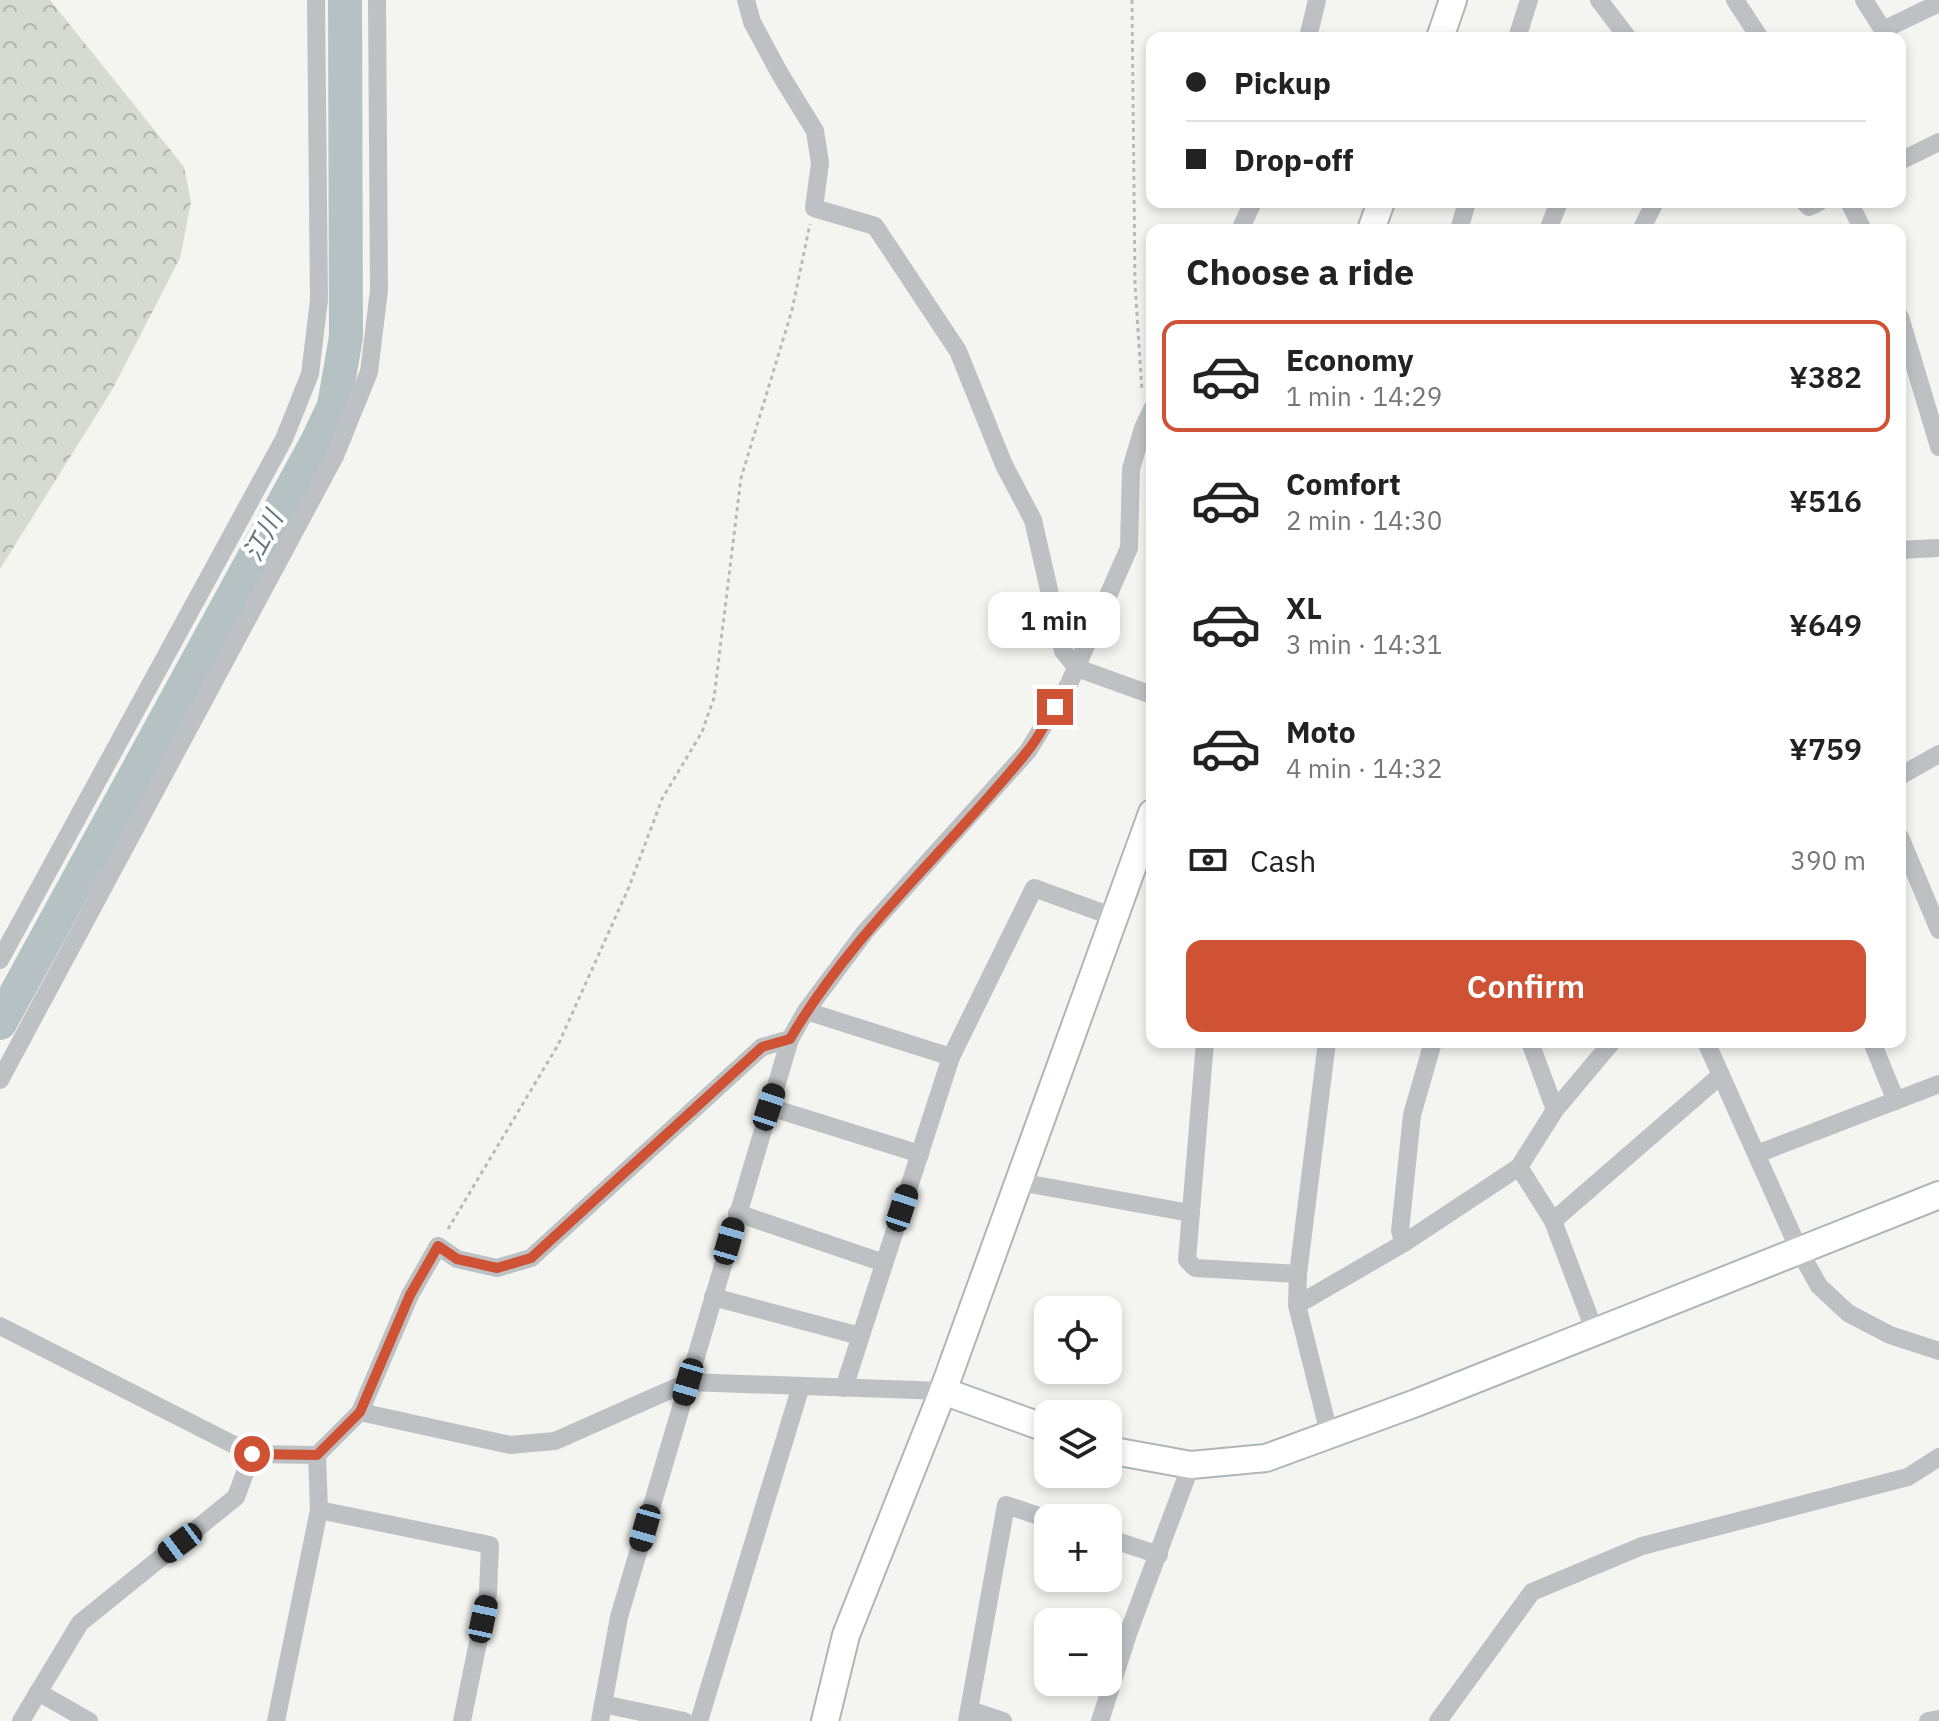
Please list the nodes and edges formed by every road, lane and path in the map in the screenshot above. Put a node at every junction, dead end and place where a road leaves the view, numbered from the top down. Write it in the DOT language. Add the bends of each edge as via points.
graph roads {
  1 [pos="316,0"];
  2 [pos="377,0"];
  3 [pos="746,0"];
  4 [pos="1132,0"];
  5 [pos="1317,0"];
  6 [pos="1453,0"];
  7 [pos="1529,0"];
  8 [pos="1599,0"];
  9 [pos="1735,0"];
  10 [pos="1864,0"];
  11 [pos="1939,3"];
  12 [pos="1309,32"];
  13 [pos="1442,32"];
  14 [pos="1519,32"];
  15 [pos="1622,32"];
  16 [pos="1756,32"];
  17 [pos="1939,142"];
  18 [pos="1906,158"];
  19 [pos="814,208"];
  20 [pos="1906,337"];
  21 [pos="1142,392"];
  22 [pos="1146,422"];
  23 [pos="1939,447"];
  24 [pos="1906,550"];
  25 [pos="1938,551"];
  26 [pos="1077,668"];
  27 [pos="1146,693"];
  28 [pos="1939,754"];
  29 [pos="1906,773"];
  30 [pos="1146,829"];
  31 [pos="1906,851"];
  32 [pos="1114,917"];
  33 [pos="1939,930"];
  34 [pos="0,960"];
  35 [pos="806,1011"];
  36 [pos="790,1039"];
  37 [pos="1204,1048"];
  38 [pos="1326,1048"];
  39 [pos="1431,1048"];
  40 [pos="1532,1048"];
  41 [pos="1607,1048"];
  42 [pos="1709,1048"];
  43 [pos="1874,1048"];
  44 [pos="951,1057"];
  45 [pos="1721,1075"];
  46 [pos="0,1080"];
  47 [pos="1939,1084"];
  48 [pos="1896,1101"];
  49 [pos="769,1107"];
  50 [pos="1555,1110"];
  51 [pos="920,1154"];
  52 [pos="1757,1154"];
  53 [pos="1519,1167"];
  54 [pos="1019,1182"];
  55 [pos="1939,1195"];
  56 [pos="737,1213"];
  57 [pos="1190,1213"];
  58 [pos="1553,1221"];
  59 [pos="1404,1243"];
  60 [pos="438,1246"];
  61 [pos="1800,1252"];
  62 [pos="884,1263"];
  63 [pos="1298,1274"];
  64 [pos="713,1297"];
  65 [pos="1297,1305"];
  66 [pos="0,1326"];
  67 [pos="1595,1332"];
  68 [pos="860,1336"];
  69 [pos="1939,1351"];
  70 [pos="688,1382"];
  71 [pos="801,1386"];
  72 [pos="844,1388"];
  73 [pos="943,1391"];
  74 [pos="360,1412"];
  75 [pos="1034,1424"];
  76 [pos="1330,1437"];
  77 [pos="1122,1453"];
  78 [pos="252,1454"];
  79 [pos="317,1455"];
  80 [pos="1939,1457"];
  81 [pos="1191,1465"];
  82 [pos="319,1510"];
  83 [pos="1034,1514"];
  84 [pos="1122,1543"];
  85 [pos="1159,1555"];
  86 [pos="38,1692"];
  87 [pos="601,1712"];
  88 [pos="968,1715"];
  89 [pos="1939,1719"];
  90 [pos="21,1721"];
  91 [pos="89,1721"];
  92 [pos="276,1721"];
  93 [pos="462,1721"];
  94 [pos="684,1721"];
  95 [pos="699,1721"];
  96 [pos="825,1721"];
  97 [pos="1003,1721"];
  98 [pos="1100,1721"];
  99 [pos="1438,1721"];
  100 [pos="1928,1721"];
  1 -- 34 [label="street" via="319,300 310,374 284,439"];
  2 -- 46 [label="street" via="379,290 369,372 335,456"];
  3 -- 19 [label="street" via="752,22 815,131 820,163"];
  4 -- 21 [label="path" via="1135,284"];
  5 -- 12 [label="street"];
  6 -- 13 [label="street"];
  7 -- 14 [label="street"];
  8 -- 15 [label="street"];
  9 -- 16 [label="street"];
  10 -- 11 [label="street" via="1883,30"];
  17 -- 18 [label="street"];
  19 -- 26 [label="street" via="875,226 958,351 1004,465 1033,520 1063,651"];
  19 -- 60 [label="path" via="792,310 741,478 714,698 702,732 662,799 558,1045"];
  20 -- 23 [label="street"];
  22 -- 26 [label="street" via="1131,469 1129,548"];
  24 -- 25 [label="street"];
  26 -- 27 [label="street"];
  26 -- 35 [label="street" via="1028,751 865,932"];
  28 -- 29 [label="street"];
  30 -- 32 [label="street"];
  31 -- 33 [label="street"];
  32 -- 44 [label="street" via="1034,888"];
  32 -- 54 [label="street"];
  35 -- 36 [label="street"];
  35 -- 44 [label="street"];
  36 -- 49 [label="street"];
  36 -- 60 [label="street" via="762,1047 531,1258 497,1268 457,1259"];
  37 -- 57 [label="street"];
  38 -- 63 [label="street"];
  39 -- 59 [label="street" via="1412,1115 1400,1231"];
  40 -- 50 [label="street"];
  41 -- 50 [label="street"];
  42 -- 45 [label="street"];
  43 -- 48 [label="street"];
  44 -- 51 [label="street"];
  45 -- 52 [label="street"];
  45 -- 58 [label="street"];
  47 -- 48 [label="street"];
  48 -- 52 [label="street"];
  49 -- 51 [label="street"];
  49 -- 56 [label="street"];
  50 -- 53 [label="street"];
  51 -- 62 [label="street"];
  52 -- 61 [label="street"];
  53 -- 58 [label="street"];
  53 -- 59 [label="street"];
  54 -- 57 [label="street"];
  54 -- 73 [label="street"];
  55 -- 61 [label="street"];
  56 -- 62 [label="street"];
  56 -- 64 [label="street"];
  57 -- 63 [label="street" via="1187,1260 1195,1268"];
  58 -- 67 [label="street"];
  59 -- 65 [label="street"];
  60 -- 74 [label="street" via="410,1295"];
  61 -- 67 [label="street"];
  61 -- 69 [label="street" via="1819,1286 1848,1313 1890,1335"];
  62 -- 68 [label="street"];
  63 -- 65 [label="street"];
  64 -- 68 [label="street"];
  64 -- 70 [label="street"];
  65 -- 76 [label="street"];
  66 -- 78 [label="street"];
  67 -- 76 [label="street"];
  68 -- 72 [label="street"];
  70 -- 71 [label="street"];
  70 -- 74 [label="street" via="555,1441 510,1445"];
  70 -- 87 [label="street" via="619,1617"];
  71 -- 72 [label="street"];
  71 -- 95 [label="street"];
  72 -- 73 [label="street"];
  73 -- 75 [label="street"];
  73 -- 96 [label="street" via="846,1635"];
  74 -- 79 [label="street"];
  76 -- 81 [label="street" via="1266,1458"];
  77 -- 81 [label="street"];
  78 -- 79 [label="street"];
  78 -- 86 [label="street" via="236,1497 80,1623"];
  79 -- 82 [label="street"];
  80 -- 99 [label="street" via="1908,1477 1642,1546 1532,1592"];
  81 -- 85 [label="street"];
  82 -- 92 [label="street"];
  82 -- 93 [label="street" via="490,1545 488,1593"];
  83 -- 88 [label="street" via="1006,1505"];
  84 -- 85 [label="street"];
  85 -- 98 [label="street"];
  86 -- 90 [label="street"];
  86 -- 91 [label="street"];
  87 -- 94 [label="street"];
  88 -- 97 [label="street"];
  89 -- 100 [label="street"];
}
